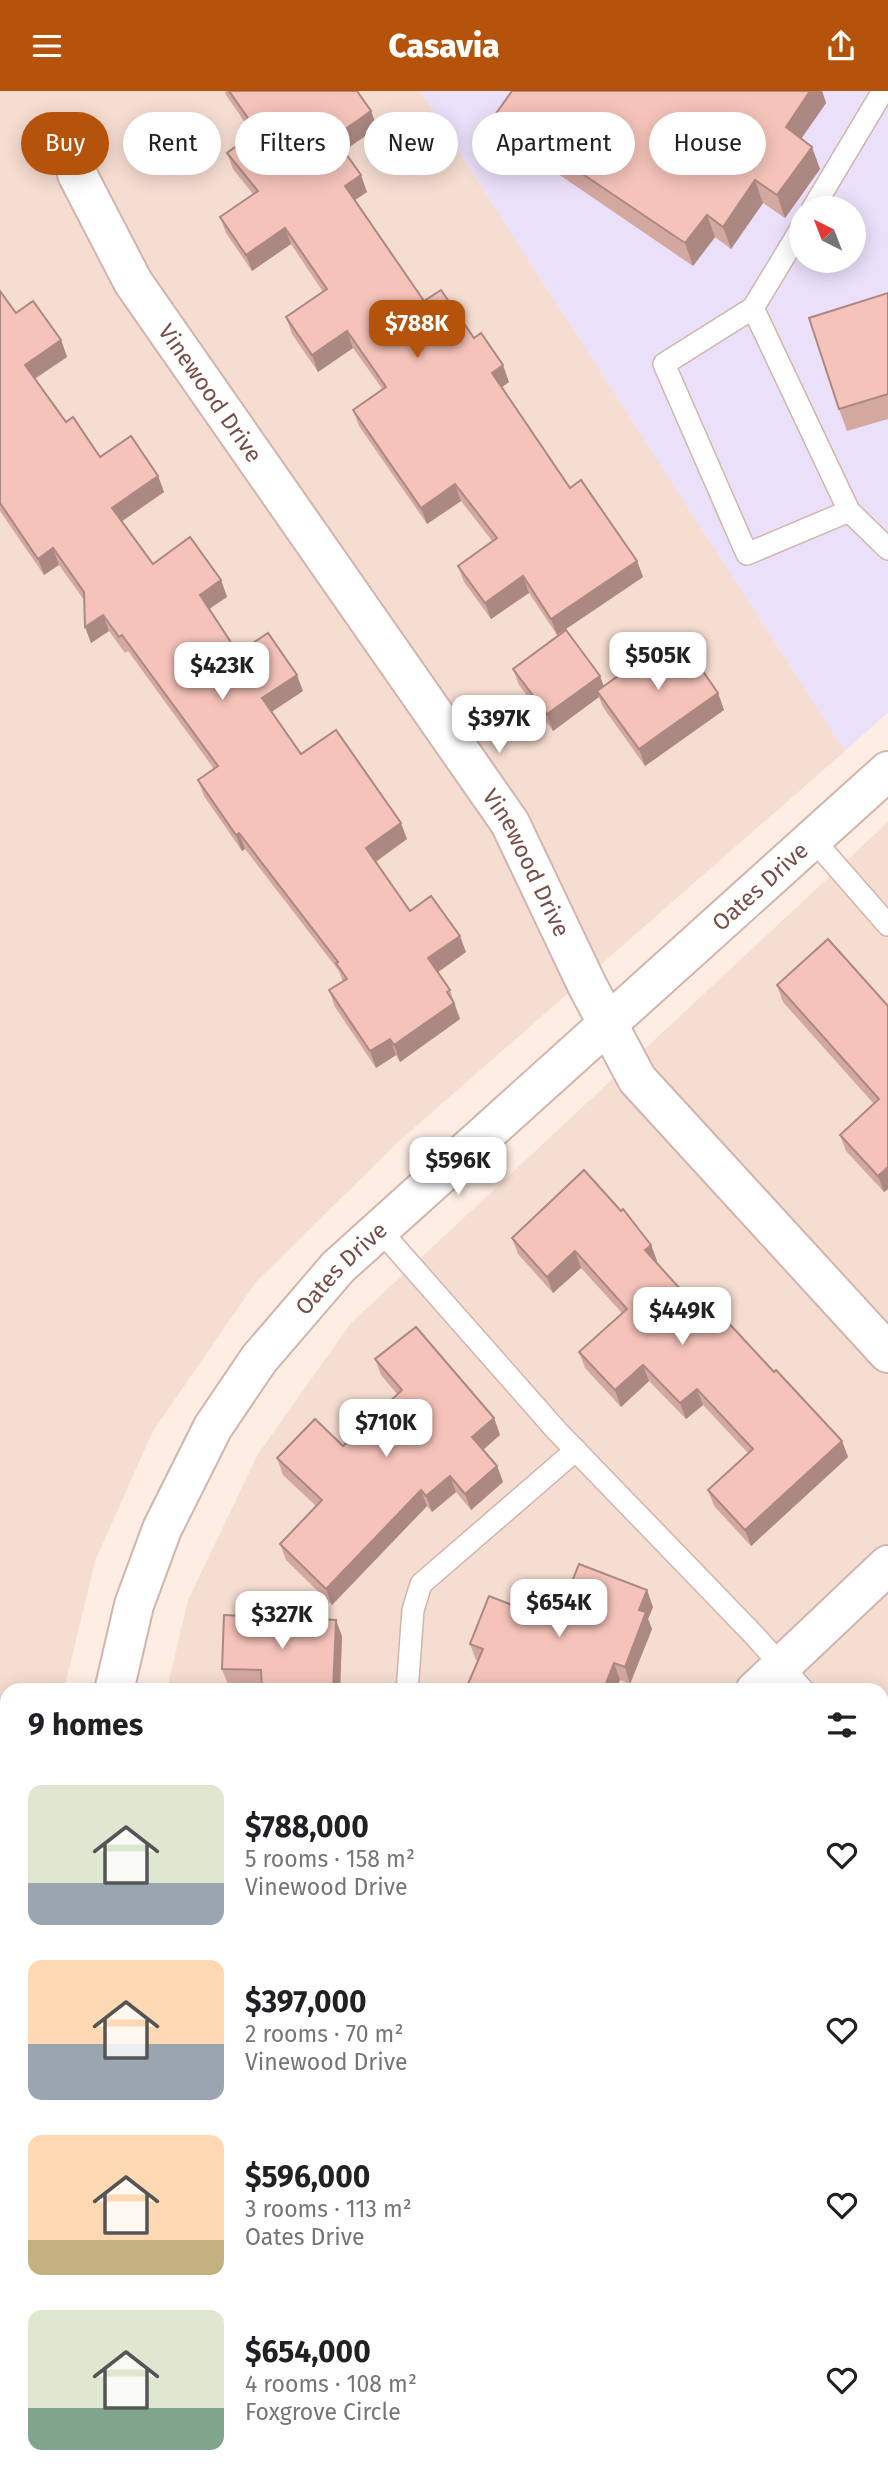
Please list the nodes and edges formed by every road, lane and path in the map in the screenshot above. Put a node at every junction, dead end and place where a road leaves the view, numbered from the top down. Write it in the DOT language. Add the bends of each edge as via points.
graph roads {
  1 [pos="883,91"];
  2 [pos="78,175"];
  3 [pos="820,196"];
  4 [pos="789,248"];
  5 [pos="753,308"];
  6 [pos="849,511"];
  7 [pos="888,549"];
  8 [pos="888,771"];
  9 [pos="812,838"];
  10 [pos="888,925"];
  11 [pos="606,1024"];
  12 [pos="379,1229"];
  13 [pos="888,1353"];
  14 [pos="576,1450"];
  15 [pos="888,1565"];
  16 [pos="780,1682"];
  17 [pos="116,1683"];
  18 [pos="408,1683"];
  1 -- 3 [label="lane"];
  2 -- 11 [label="street, Vinewood Drive" via="133,282 510,823"];
  4 -- 5 [label="lane"];
  5 -- 6 [label="lane"];
  5 -- 6 [label="lane" via="664,364 747,554"];
  6 -- 7 [label="lane"];
  8 -- 9 [label="street, Oates Drive"];
  9 -- 10 [label="lane"];
  9 -- 11 [label="street, Oates Drive"];
  11 -- 12 [label="street, Oates Drive"];
  11 -- 13 [label="street, Vinewood Drive" via="637,1079"];
  12 -- 14 [label="lane"];
  12 -- 17 [label="street, Oates Drive" via="338,1267 259,1359 213,1427 162,1529 134,1605"];
  14 -- 16 [label="lane" via="754,1635"];
  14 -- 18 [label="lane" via="421,1584 413,1610"];
  15 -- 16 [label="street"];
}
